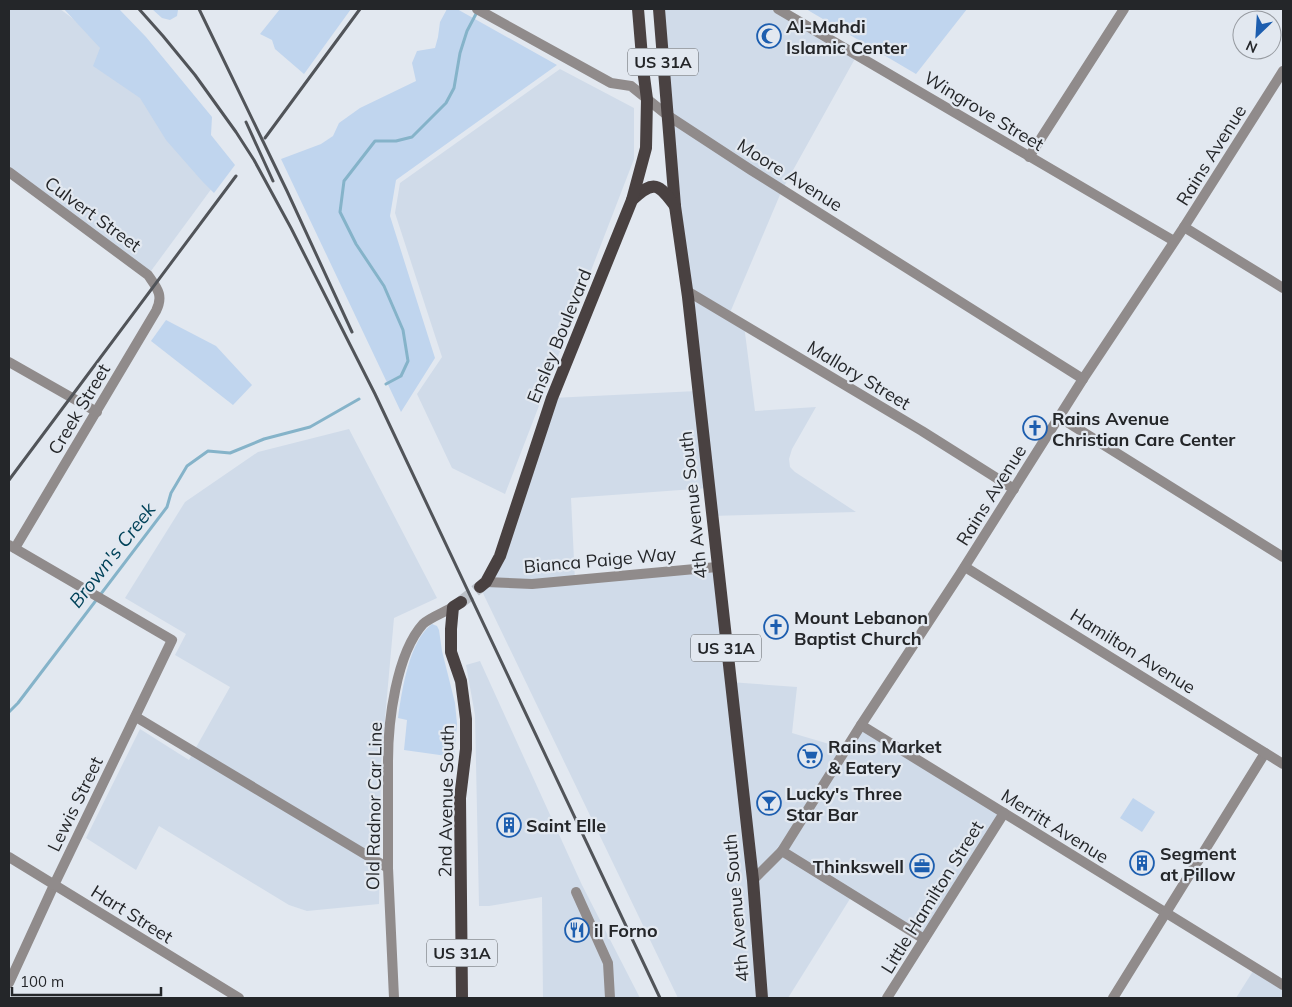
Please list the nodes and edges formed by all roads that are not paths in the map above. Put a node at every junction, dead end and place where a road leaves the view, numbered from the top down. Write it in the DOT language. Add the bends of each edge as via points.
graph roads {
  1 [pos="638,9"];
  2 [pos="659,9"];
  3 [pos="778,9"];
  4 [pos="1124,9"];
  5 [pos="479,10"];
  6 [pos="1283,71"];
  7 [pos="647,99"];
  8 [pos="667,114"];
  9 [pos="1029,157"];
  10 [pos="9,172"];
  11 [pos="632,200"];
  12 [pos="675,206"];
  13 [pos="1184,227"];
  14 [pos="1174,241"];
  15 [pos="154,284"];
  16 [pos="1283,288"];
  17 [pos="687,291"];
  18 [pos="9,362"];
  19 [pos="1083,379"];
  20 [pos="97,412"];
  21 [pos="1059,418"];
  22 [pos="1014,488"];
  23 [pos="12,547"];
  24 [pos="1283,558"];
  25 [pos="717,567"];
  26 [pos="965,567"];
  27 [pos="483,585"];
  28 [pos="457,604"];
  29 [pos="136,717"];
  30 [pos="861,725"];
  31 [pos="1266,753"];
  32 [pos="1283,764"];
  33 [pos="1004,813"];
  34 [pos="782,851"];
  35 [pos="9,857"];
  36 [pos="388,868"];
  37 [pos="752,880"];
  38 [pos="54,885"];
  39 [pos="576,892"];
  40 [pos="1166,913"];
  41 [pos="924,939"];
  42 [pos="9,983"];
  43 [pos="1283,985"];
  44 [pos="239,998"];
  45 [pos="394,998"];
  46 [pos="462,998"];
  47 [pos="610,998"];
  48 [pos="762,998"];
  49 [pos="887,998"];
  50 [pos="1113,998"];
  1 -- 7 [label="main road, US 31A"];
  2 -- 8 [label="main road, 4th Avenue South / US 31A"];
  3 -- 9 [label="street, Wingrove Street"];
  4 -- 9 [label="street"];
  5 -- 7 [label="street, Moore Avenue" via="611,83 631,86"];
  6 -- 13 [label="street, Rains Avenue"];
  7 -- 8 [label="street, Moore Avenue"];
  7 -- 11 [label="main road, Ensley Boulevard / US 31A" via="646,148"];
  8 -- 12 [label="main road, 4th Avenue South / US 31A"];
  8 -- 19 [label="street, Moore Avenue"];
  9 -- 14 [label="street, Wingrove Street"];
  10 -- 15 [label="street, Culvert Street" via="148,275"];
  11 -- 12 [label="main road" via="643,190 657,187"];
  11 -- 27 [label="main road, Ensley Boulevard / US 31A" via="552,398 500,556"];
  12 -- 17 [label="main road, 4th Avenue South / US 31A"];
  13 -- 14 [label="street, Rains Avenue"];
  13 -- 16 [label="street"];
  14 -- 19 [label="street, Rains Avenue"];
  15 -- 20 [label="street, Creek Street" via="160,296 158,308"];
  17 -- 22 [label="street, Mallory Street"];
  17 -- 25 [label="main road, 4th Avenue South / US 31A"];
  18 -- 20 [label="street"];
  19 -- 21 [label="street, Rains Avenue"];
  20 -- 23 [label="street, Creek Street"];
  21 -- 22 [label="street, Rains Avenue"];
  21 -- 24 [label="street"];
  22 -- 26 [label="street, Rains Avenue"];
  23 -- 29 [label="street, Lewis Street" via="172,640"];
  25 -- 27 [label="street, Bianca Paige Way" via="532,584"];
  25 -- 37 [label="main road, 4th Avenue South / US 31A"];
  26 -- 30 [label="street, Rains Avenue"];
  26 -- 31 [label="street, Hamilton Avenue"];
  28 -- 36 [label="street, Old Radnor Car Line" via="424,623 412,639 399,672 388,744"];
  28 -- 46 [label="main road, 2nd Avenue South / US 31A" via="451,629 451,652 461,681 466,718 460,798"];
  29 -- 36 [label="street"];
  29 -- 38 [label="street, Lewis Street"];
  30 -- 33 [label="street, Merritt Avenue"];
  30 -- 34 [label="street, Rains Avenue"];
  31 -- 32 [label="street, Hamilton Avenue"];
  31 -- 40 [label="street"];
  33 -- 40 [label="street, Merritt Avenue"];
  33 -- 41 [label="street, Little Hamilton Street"];
  34 -- 37 [label="street, Rains Avenue"];
  34 -- 41 [label="street"];
  35 -- 38 [label="street, Hart Street"];
  36 -- 45 [label="street, Old Radnor Car Line"];
  37 -- 48 [label="main road, 4th Avenue South / US 31A"];
  38 -- 42 [label="street, Lewis Street"];
  38 -- 44 [label="street, Hart Street"];
  39 -- 47 [label="street" via="608,963"];
  40 -- 43 [label="street, Merritt Avenue"];
  40 -- 50 [label="street"];
  41 -- 49 [label="street, Little Hamilton Street"];
}
